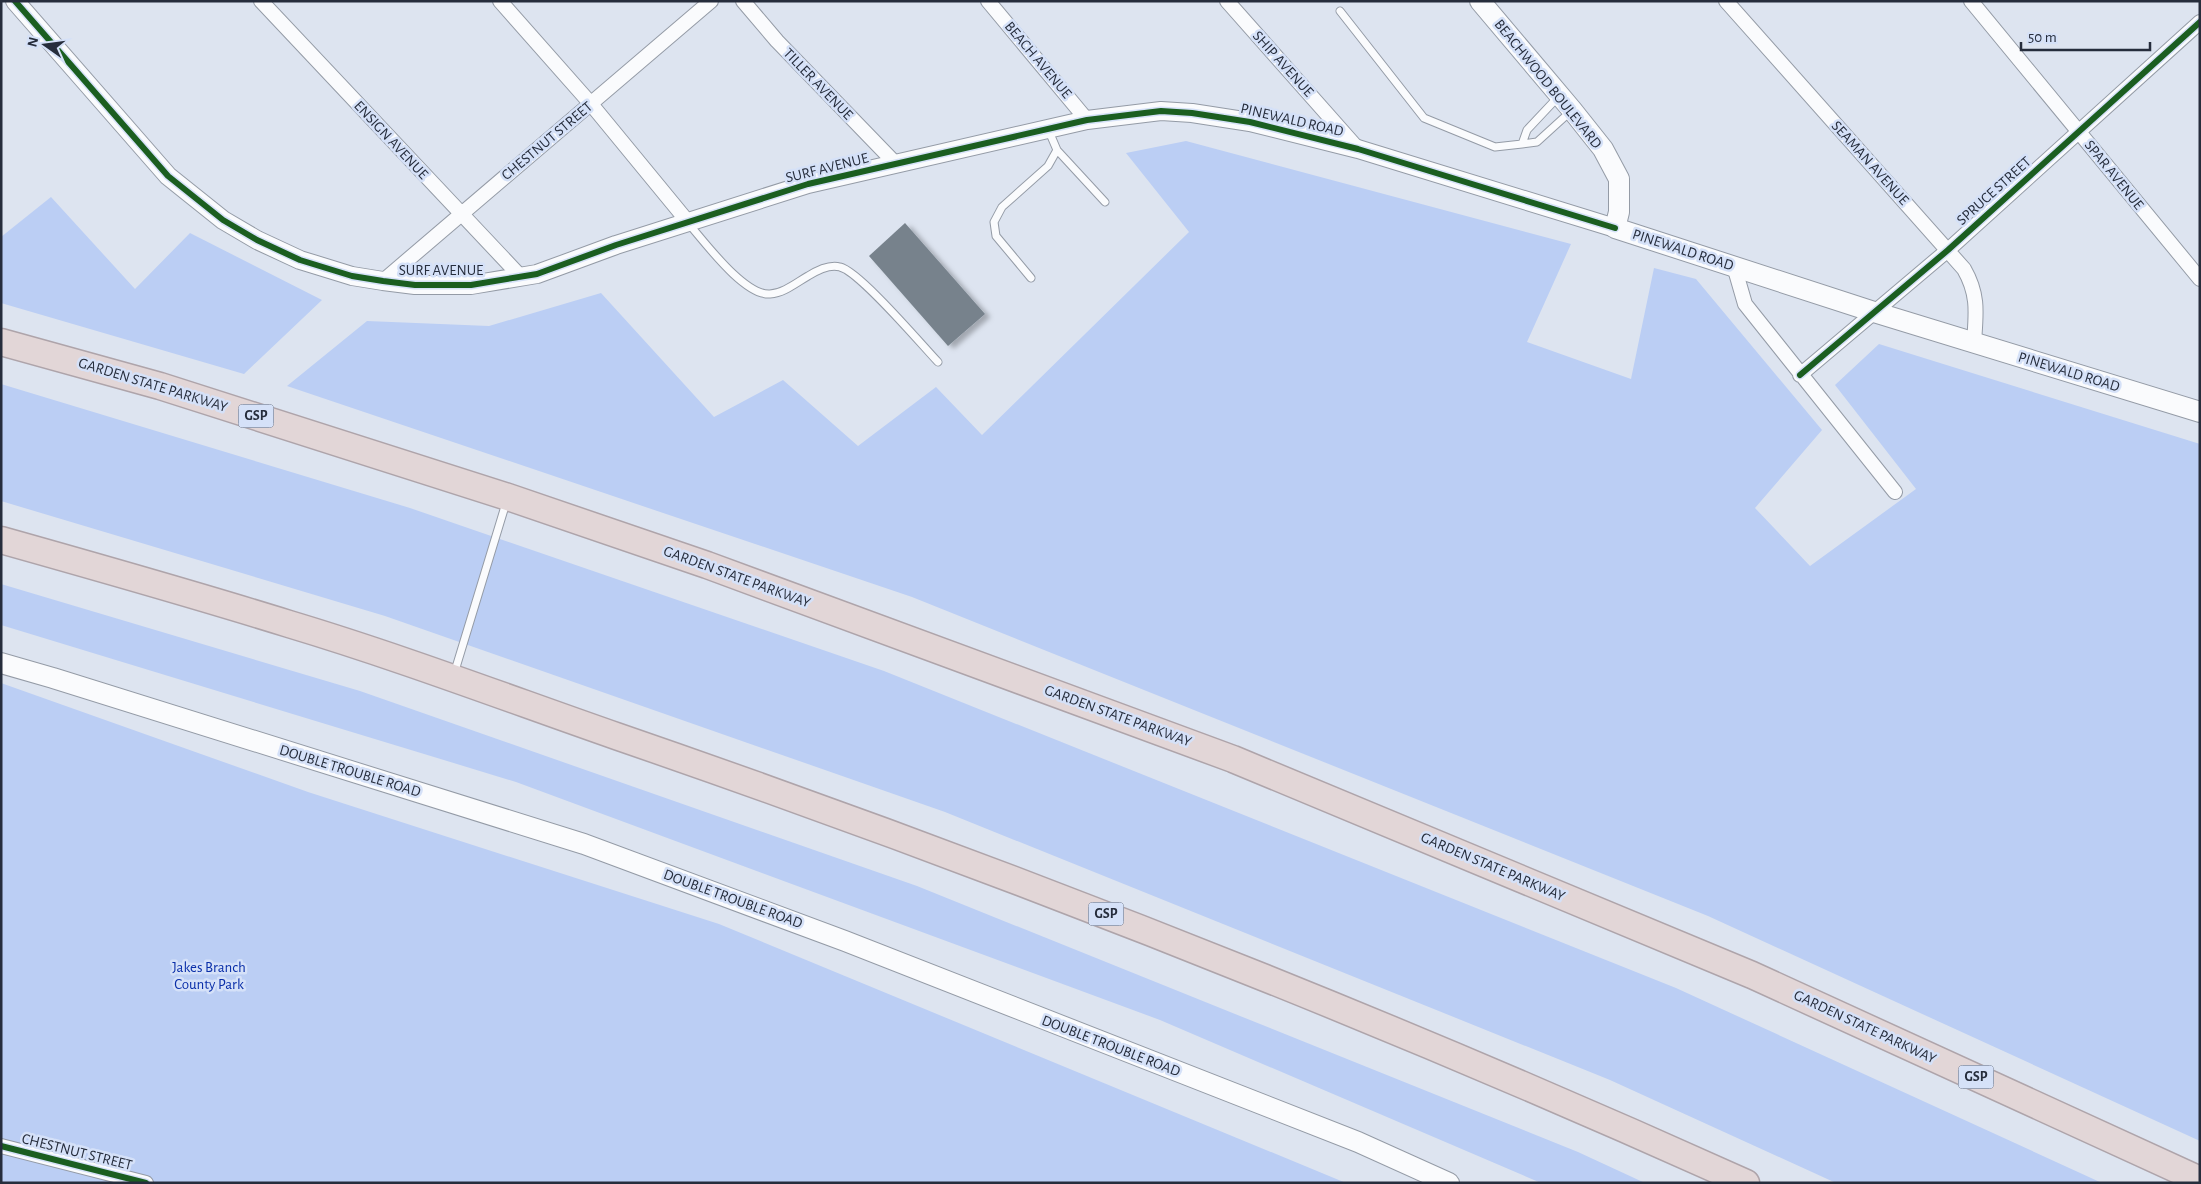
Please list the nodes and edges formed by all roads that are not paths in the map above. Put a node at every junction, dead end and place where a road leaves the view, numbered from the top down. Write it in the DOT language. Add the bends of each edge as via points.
graph roads {
  1 [pos="15,1"];
  2 [pos="261,1"];
  3 [pos="500,1"];
  4 [pos="711,1"];
  5 [pos="743,1"];
  6 [pos="988,1"];
  7 [pos="1227,1"];
  8 [pos="1480,1"];
  9 [pos="1726,1"];
  10 [pos="1971,1"];
  11 [pos="1340,11"];
  12 [pos="2200,22"];
  13 [pos="1566,102"];
  14 [pos="591,104"];
  15 [pos="1088,120"];
  16 [pos="1048,129"];
  17 [pos="2079,131"];
  18 [pos="1522,144"];
  19 [pos="1358,149"];
  20 [pos="1056,150"];
  21 [pos="896,164"];
  22 [pos="1105,202"];
  23 [pos="461,215"];
  24 [pos="688,222"];
  25 [pos="1615,228"];
  26 [pos="1948,250"];
  27 [pos="1734,266"];
  28 [pos="521,277"];
  29 [pos="1031,278"];
  30 [pos="2200,279"];
  31 [pos="383,281"];
  32 [pos="1874,312"];
  33 [pos="1,342"];
  34 [pos="1974,342"];
  35 [pos="938,362"];
  36 [pos="1800,375"];
  37 [pos="2200,412"];
  38 [pos="1895,492"];
  39 [pos="508,497"];
  40 [pos="1,540"];
  41 [pos="1,663"];
  42 [pos="453,679"];
  43 [pos="1,1146"];
  44 [pos="2200,1180"];
  45 [pos="146,1183"];
  46 [pos="1449,1183"];
  47 [pos="1746,1183"];
  1 -- 31 [label="street, SURF AVENUE" via="168,176 223,220 300,260 352,276"];
  2 -- 23 [label="street, ENSIGN AVENUE"];
  3 -- 14 [label="street"];
  4 -- 14 [label="street, CHESTNUT STREET"];
  5 -- 21 [label="street, TILLER AVENUE" via="777,41"];
  6 -- 15 [label="street, BEACH AVENUE"];
  7 -- 19 [label="street, SHIP AVENUE"];
  8 -- 13 [label="main road, BEACHWOOD BOULEVARD"];
  9 -- 26 [label="street, SEAMAN AVENUE"];
  10 -- 17 [label="street, SPAR AVENUE"];
  11 -- 18 [label="lane" via="1424,118 1495,148"];
  12 -- 17 [label="street, SPRUCE STREET"];
  13 -- 18 [label="lane" via="1527,130"];
  13 -- 18 [label="lane" via="1537,142"];
  13 -- 25 [label="main road, BEACHWOOD BOULEVARD" via="1603,149 1619,179 1619,212"];
  14 -- 23 [label="street, CHESTNUT STREET"];
  14 -- 24 [label="street"];
  15 -- 16 [label="street, PINEWALD ROAD"];
  15 -- 19 [label="street, PINEWALD ROAD" via="1161,111 1192,113 1250,122"];
  16 -- 20 [label="lane"];
  16 -- 21 [label="street, PINEWALD ROAD"];
  17 -- 26 [label="street, SPRUCE STREET"];
  17 -- 30 [label="street, SPAR AVENUE"];
  19 -- 25 [label="street, PINEWALD ROAD"];
  20 -- 22 [label="lane"];
  20 -- 29 [label="lane" via="1048,166 1002,207 994,222 996,236"];
  21 -- 24 [label="street, SURF AVENUE" via="808,184"];
  23 -- 28 [label="street, ENSIGN AVENUE"];
  23 -- 31 [label="street, CHESTNUT STREET"];
  24 -- 28 [label="street, SURF AVENUE"];
  24 -- 35 [label="lane" via="742,282 755,290 769,294 788,288 824,268 840,266 857,277"];
  25 -- 27 [label="main road, PINEWALD ROAD"];
  26 -- 32 [label="street, SPRUCE STREET"];
  26 -- 34 [label="street, SEAMAN AVENUE" via="1972,283 1976,307"];
  27 -- 32 [label="main road, PINEWALD ROAD"];
  27 -- 36 [label="street" via="1745,304"];
  28 -- 31 [label="street, SURF AVENUE" via="471,285 415,285"];
  32 -- 34 [label="main road, PINEWALD ROAD"];
  32 -- 36 [label="street, SPRUCE STREET"];
  33 -- 39 [label="highway, GARDEN STATE PARKWAY / GSP" via="160,386"];
  34 -- 37 [label="main road, PINEWALD ROAD"];
  36 -- 38 [label="street"];
  39 -- 42 [label="lane"];
  39 -- 44 [label="highway, GARDEN STATE PARKWAY / GSP" via="707,565 1233,759 1752,975"];
  40 -- 42 [label="highway, GSP" via="293,625"];
  41 -- 46 [label="main road, DOUBLE TROUBLE ROAD" via="584,844 854,945 1358,1142"];
  42 -- 47 [label="highway, GSP" via="809,802 1067,898 1577,1106"];
  43 -- 45 [label="street, CHESTNUT STREET"];
}
